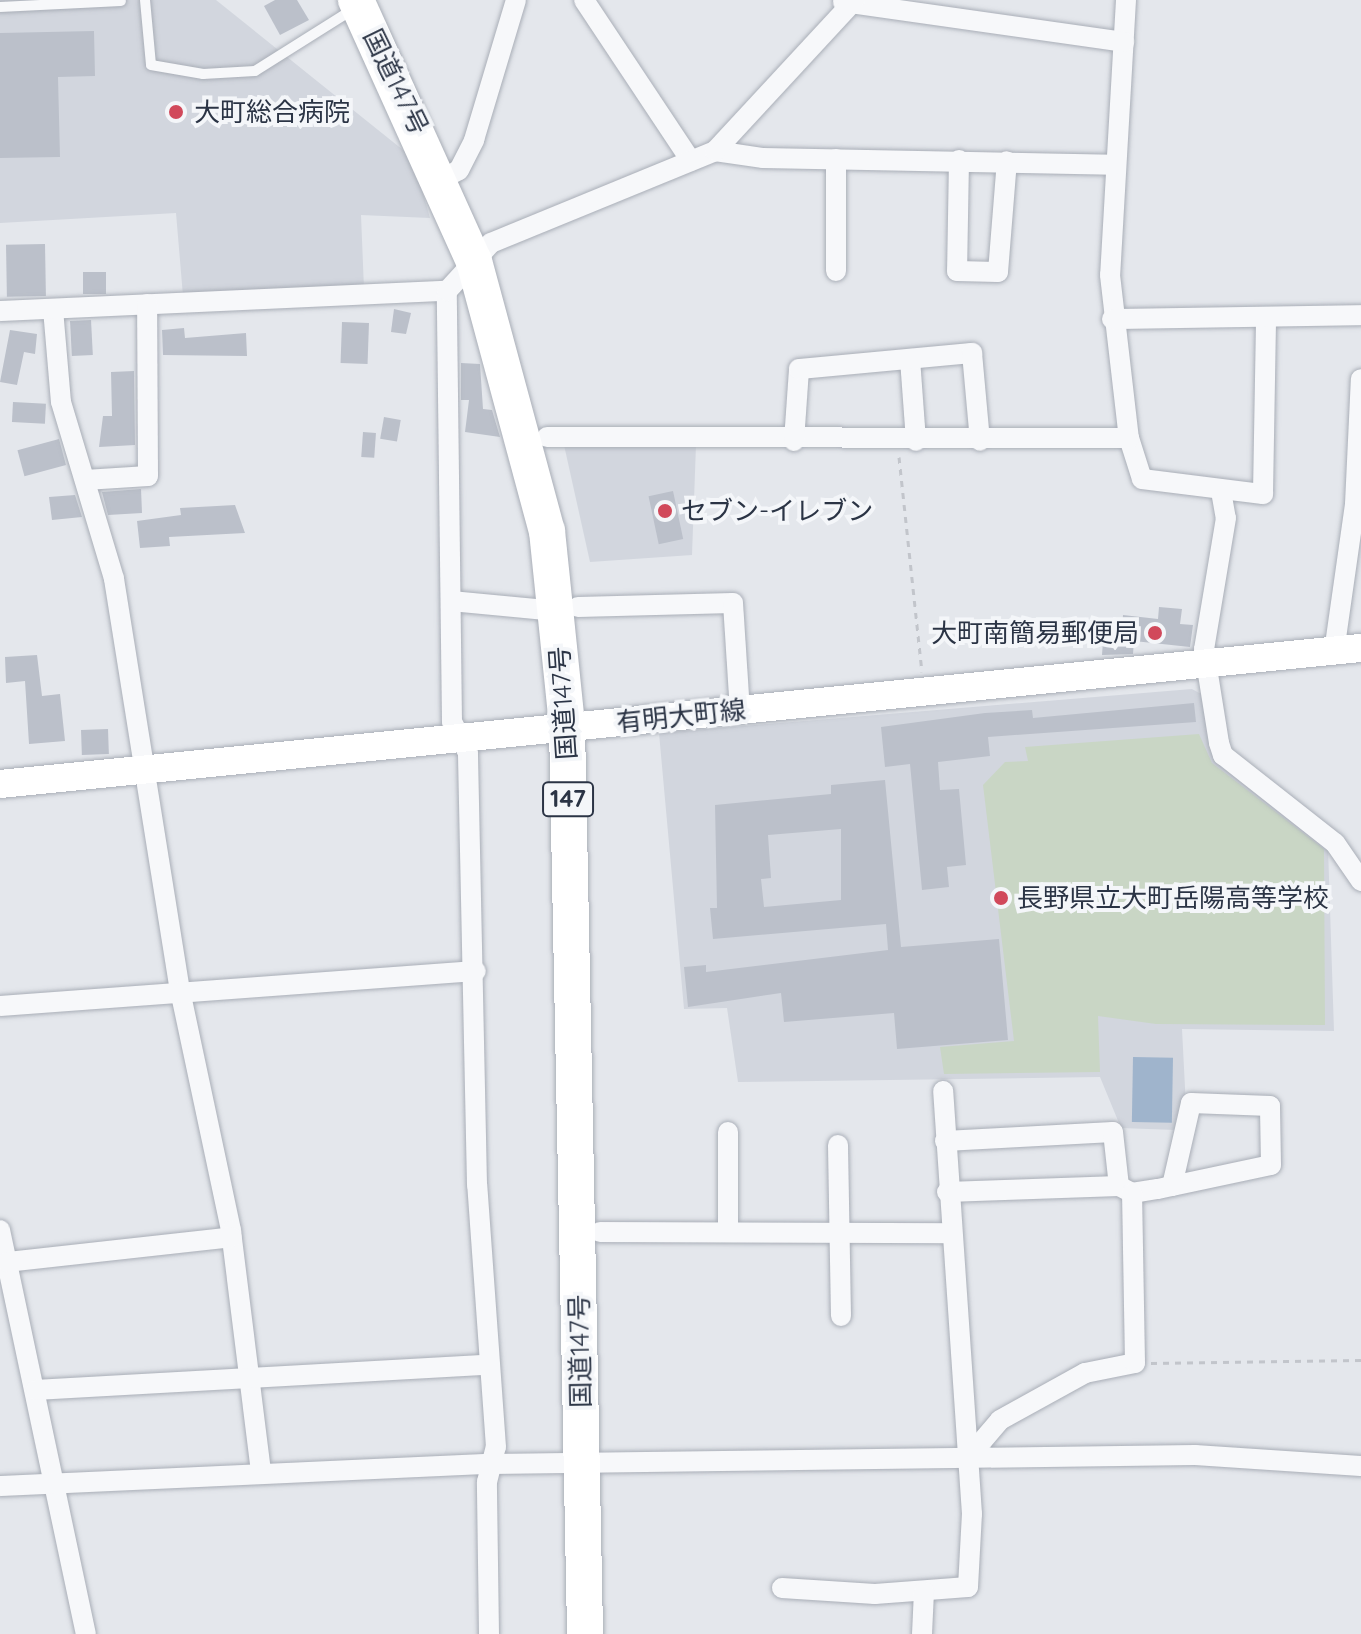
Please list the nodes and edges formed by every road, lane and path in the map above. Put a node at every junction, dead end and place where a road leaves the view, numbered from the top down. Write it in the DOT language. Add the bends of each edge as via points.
graph roads {
  1 [pos="145,0"];
  2 [pos="516,0"];
  3 [pos="584,0"];
  4 [pos="1126,0"];
  5 [pos="121,1"];
  6 [pos="65,2"];
  7 [pos="367,2"];
  8 [pos="848,2"];
  9 [pos="0,7"];
  10 [pos="1124,42"];
  11 [pos="715,151"];
  12 [pos="836,159"];
  13 [pos="959,160"];
  14 [pos="691,161"];
  15 [pos="1007,161"];
  16 [pos="1113,165"];
  17 [pos="450,174"];
  18 [pos="482,252"];
  19 [pos="836,271"];
  20 [pos="447,291"];
  21 [pos="147,304"];
  22 [pos="53,309"];
  23 [pos="0,311"];
  24 [pos="1361,315"];
  25 [pos="1266,318"];
  26 [pos="1112,319"];
  27 [pos="910,359"];
  28 [pos="1361,379"];
  29 [pos="547,437"];
  30 [pos="1129,438"];
  31 [pos="794,441"];
  32 [pos="907,441"];
  33 [pos="980,441"];
  34 [pos="85,480"];
  35 [pos="1221,491"];
  36 [pos="451,601"];
  37 [pos="567,609"];
  38 [pos="1348,650"];
  39 [pos="1209,666"];
  40 [pos="926,693"];
  41 [pos="740,710"];
  42 [pos="578,726"];
  43 [pos="461,737"];
  44 [pos="146,767"];
  45 [pos="0,784"];
  46 [pos="1361,881"];
  47 [pos="476,971"];
  48 [pos="181,995"];
  49 [pos="0,1006"];
  50 [pos="943,1091"];
  51 [pos="728,1132"];
  52 [pos="945,1141"];
  53 [pos="838,1145"];
  54 [pos="1172,1186"];
  55 [pos="1126,1190"];
  56 [pos="947,1192"];
  57 [pos="0,1230"];
  58 [pos="841,1231"];
  59 [pos="588,1232"];
  60 [pos="728,1232"];
  61 [pos="948,1233"];
  62 [pos="232,1237"];
  63 [pos="7,1262"];
  64 [pos="841,1316"];
  65 [pos="1361,1360"];
  66 [pos="1135,1363"];
  67 [pos="485,1365"];
  68 [pos="252,1377"];
  69 [pos="36,1390"];
  70 [pos="966,1460"];
  71 [pos="593,1462"];
  72 [pos="491,1464"];
  73 [pos="1361,1466"];
  74 [pos="261,1473"];
  75 [pos="57,1479"];
  76 [pos="0,1486"];
  77 [pos="782,1588"];
  78 [pos="924,1592"];
  79 [pos="86,1634"];
  80 [pos="489,1634"];
  81 [pos="585,1634"];
  82 [pos="606,1634"];
  83 [pos="922,1634"];
  1 -- 7 [label="lane" via="151,65 203,74 255,71"];
  2 -- 17 [label="street"];
  3 -- 14 [label="street"];
  4 -- 10 [label="street"];
  5 -- 6 [label="lane"];
  6 -- 9 [label="lane"];
  7 -- 17 [label="highway, 国道147号 / 147"];
  8 -- 10 [label="street"];
  8 -- 11 [label="street"];
  10 -- 16 [label="street"];
  11 -- 12 [label="street"];
  11 -- 14 [label="street"];
  12 -- 13 [label="street"];
  12 -- 19 [label="street"];
  13 -- 15 [label="street"];
  13 -- 15 [label="street" via="957,271 1004,267"];
  14 -- 18 [label="street"];
  15 -- 16 [label="street"];
  16 -- 26 [label="street"];
  17 -- 18 [label="highway, 国道147号 / 147"];
  18 -- 20 [label="street"];
  18 -- 29 [label="highway, 国道147号 / 147"];
  18 -- 37 [label="highway, 国道147号 / 147"];
  20 -- 21 [label="street"];
  20 -- 36 [label="street"];
  21 -- 22 [label="street"];
  21 -- 34 [label="street" via="148,476"];
  22 -- 23 [label="street"];
  22 -- 34 [label="street" via="61,402"];
  24 -- 25 [label="street"];
  25 -- 26 [label="street"];
  25 -- 35 [label="street" via="1263,494"];
  26 -- 30 [label="street"];
  27 -- 31 [label="street" via="799,369"];
  27 -- 32 [label="street"];
  27 -- 33 [label="street" via="972,353"];
  28 -- 38 [label="street"];
  29 -- 31 [label="street"];
  29 -- 37 [label="highway, 国道147号 / 147"];
  30 -- 33 [label="street"];
  30 -- 35 [label="street" via="1142,479"];
  31 -- 32 [label="street"];
  32 -- 33 [label="street"];
  32 -- 40 [label="path"];
  34 -- 44 [label="street" via="114,579"];
  35 -- 39 [label="street" via="1226,518 1204,649"];
  36 -- 37 [label="street"];
  36 -- 43 [label="street" via="452,722"];
  37 -- 41 [label="street" via="733,603"];
  37 -- 42 [label="highway, 国道147号 / 147"];
  38 -- 39 [label="main road, 有明大町線"];
  39 -- 40 [label="main road, 有明大町線"];
  39 -- 46 [label="street" via="1223,755 1335,843"];
  40 -- 41 [label="main road, 有明大町線"];
  41 -- 42 [label="main road, 有明大町線"];
  42 -- 43 [label="main road, 有明大町線"];
  42 -- 59 [label="highway, 国道147号 / 147"];
  43 -- 44 [label="main road, 有明大町線"];
  43 -- 47 [label="street" via="468,753"];
  44 -- 45 [label="main road, 有明大町線"];
  44 -- 48 [label="street"];
  47 -- 48 [label="street"];
  47 -- 67 [label="street"];
  48 -- 49 [label="street"];
  48 -- 62 [label="street"];
  50 -- 52 [label="street"];
  51 -- 60 [label="street"];
  52 -- 55 [label="street" via="1113,1132"];
  52 -- 56 [label="street"];
  53 -- 58 [label="street"];
  54 -- 54 [label="street" via="1271,1165 1270,1106 1191,1103"];
  54 -- 55 [label="street"];
  55 -- 56 [label="street"];
  55 -- 66 [label="street"];
  56 -- 61 [label="street"];
  57 -- 63 [label="street"];
  58 -- 60 [label="street"];
  58 -- 61 [label="street"];
  58 -- 64 [label="street"];
  59 -- 60 [label="street"];
  59 -- 71 [label="highway, 国道147号 / 147"];
  61 -- 70 [label="street"];
  62 -- 63 [label="street"];
  62 -- 68 [label="street"];
  63 -- 69 [label="street"];
  65 -- 66 [label="path"];
  66 -- 70 [label="street" via="1085,1373 1000,1420"];
  67 -- 68 [label="street"];
  67 -- 72 [label="street" via="496,1447"];
  68 -- 69 [label="street"];
  68 -- 74 [label="street"];
  69 -- 75 [label="street"];
  70 -- 71 [label="street"];
  70 -- 73 [label="street" via="1195,1455"];
  70 -- 78 [label="street" via="968,1587"];
  71 -- 72 [label="street"];
  71 -- 81 [label="highway, 国道147号 / 147"];
  71 -- 82 [label="highway, 国道147号 / 147"];
  72 -- 74 [label="street"];
  72 -- 80 [label="street"];
  74 -- 75 [label="street"];
  75 -- 76 [label="street"];
  75 -- 79 [label="street"];
  77 -- 78 [label="street"];
  78 -- 83 [label="street"];
}
